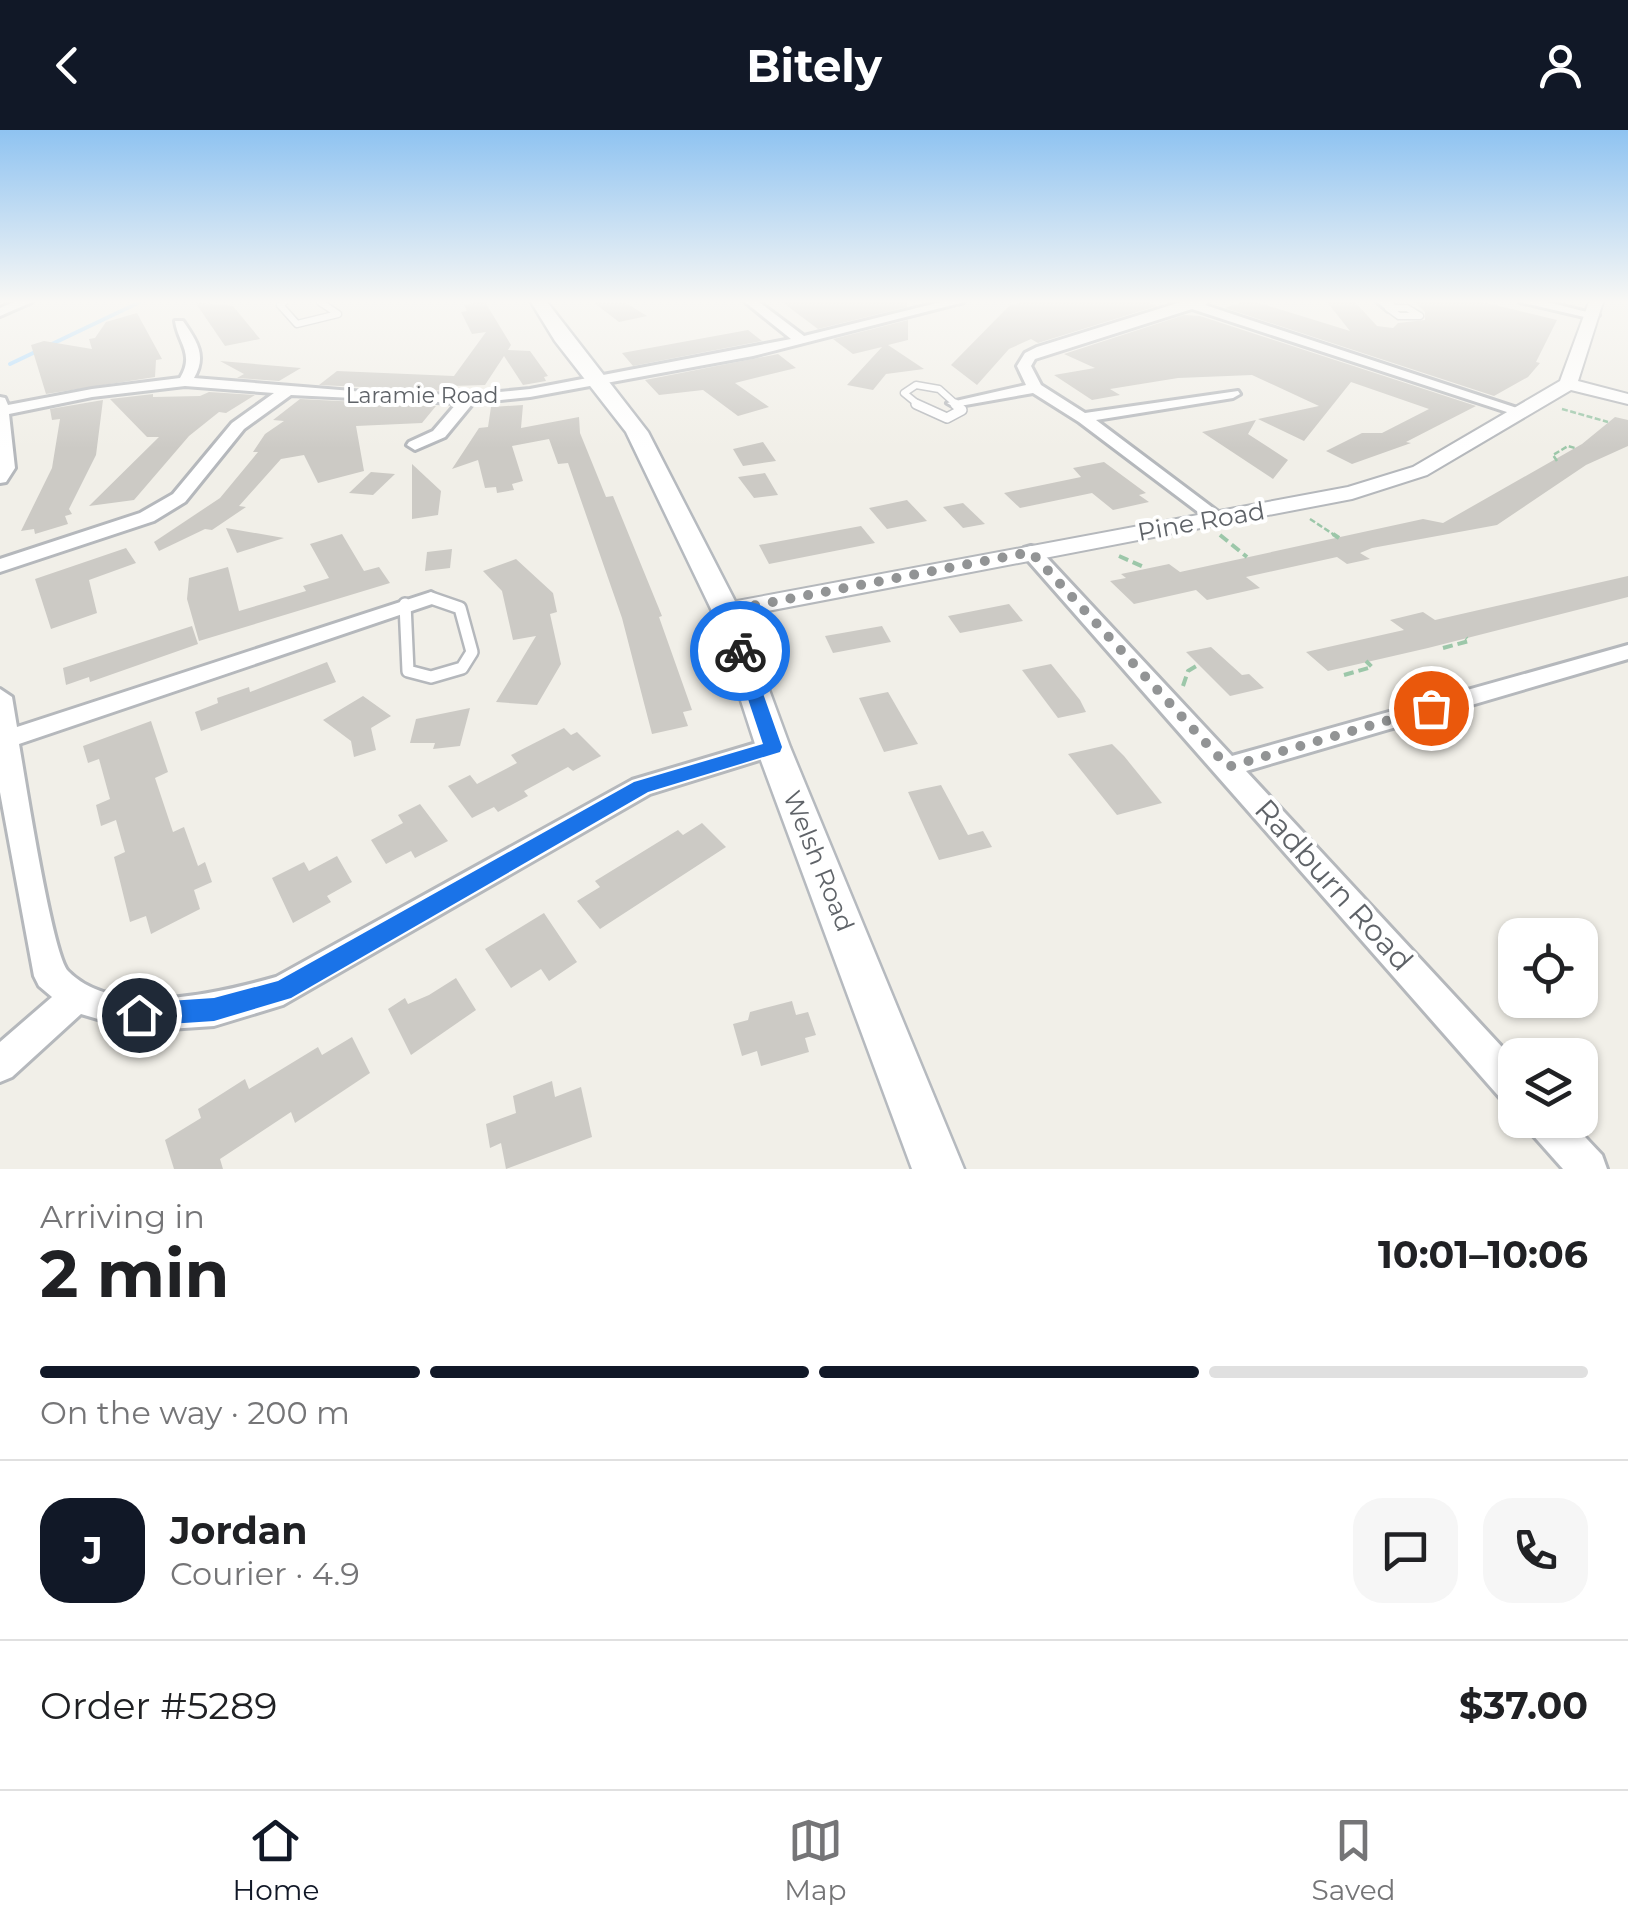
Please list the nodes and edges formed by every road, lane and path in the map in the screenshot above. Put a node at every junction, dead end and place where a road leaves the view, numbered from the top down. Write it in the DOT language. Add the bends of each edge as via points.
graph roads {
  1 [pos="196,350"];
  2 [pos="570,350"];
  3 [pos="748,350"];
  4 [pos="1041,350"];
  5 [pos="1337,350"];
  6 [pos="1580,350"];
  7 [pos="595,381"];
  8 [pos="186,382"];
  9 [pos="1568,384"];
  10 [pos="1035,388"];
  11 [pos="286,392"];
  12 [pos="1233,394"];
  13 [pos="468,398"];
  14 [pos="1628,399"];
  15 [pos="954,403"];
  16 [pos="1,407"];
  17 [pos="1562,408"];
  18 [pos="1521,412"];
  19 [pos="1082,418"];
  20 [pos="1608,422"];
  21 [pos="415,444"];
  22 [pos="1575,448"];
  23 [pos="1557,462"];
  24 [pos="0,478"];
  25 [pos="1303,514"];
  26 [pos="1215,525"];
  27 [pos="1339,538"];
  28 [pos="1031,552"];
  29 [pos="1109,552"];
  30 [pos="1248,557"];
  31 [pos="0,566"];
  32 [pos="1146,568"];
  33 [pos="431,598"];
  34 [pos="404,604"];
  35 [pos="726,611"];
  36 [pos="1466,638"];
  37 [pos="1442,648"];
  38 [pos="1628,652"];
  39 [pos="1366,661"];
  40 [pos="1198,665"];
  41 [pos="1344,675"];
  42 [pos="1179,688"];
  43 [pos="0,697"];
  44 [pos="8,739"];
  45 [pos="773,747"];
  46 [pos="1228,767"];
  47 [pos="10,842"];
  48 [pos="76,998"];
  49 [pos="0,1065"];
  50 [pos="1498,1068"];
  51 [pos="1560,1138"];
  52 [pos="931,1167"];
  53 [pos="1588,1169"];
  1 -- 8 [label="street" via="197,366"];
  2 -- 7 [label="main road, Welsh Road"];
  3 -- 7 [label="street, Laramie Road"];
  4 -- 10 [label="street" via="1024,366"];
  5 -- 18 [label="street"];
  6 -- 9 [label="street"];
  7 -- 13 [label="street, Laramie Road"];
  7 -- 35 [label="main road, Welsh Road" via="637,432"];
  8 -- 11 [label="street, Laramie Road"];
  8 -- 16 [label="street, Laramie Road"];
  9 -- 14 [label="street"];
  9 -- 18 [label="street, Pine Road"];
  10 -- 15 [label="street"];
  10 -- 19 [label="street"];
  11 -- 13 [label="street, Laramie Road"];
  11 -- 31 [label="street" via="238,426 179,498 147,518"];
  12 -- 19 [label="street"];
  13 -- 21 [label="street" via="439,434"];
  15 -- 15 [label="lane" via="962,410 958,416 931,416 904,393 930,385"];
  16 -- 24 [label="street" via="7,468"];
  17 -- 20 [label="path"];
  18 -- 26 [label="street, Pine Road" via="1401,480"];
  19 -- 26 [label="street"];
  22 -- 23 [label="path" via="1553,456"];
  25 -- 27 [label="path"];
  26 -- 28 [label="street, Pine Road"];
  26 -- 30 [label="path"];
  28 -- 35 [label="street, Pine Road"];
  28 -- 46 [label="street, Radburn Road"];
  29 -- 32 [label="path"];
  33 -- 34 [label="street"];
  33 -- 34 [label="lane" via="460,608 472,652 462,668 431,676 408,671"];
  34 -- 44 [label="street"];
  35 -- 45 [label="main road, Welsh Road"];
  36 -- 37 [label="path"];
  38 -- 46 [label="street"];
  39 -- 41 [label="path" via="1372,667"];
  40 -- 42 [label="path"];
  43 -- 44 [label="street"];
  44 -- 47 [label="street"];
  45 -- 48 [label="street" via="641,787 283,990 214,1010 139,1015"];
  45 -- 52 [label="main road, Welsh Road"];
  46 -- 50 [label="street, Radburn Road"];
  47 -- 48 [label="street" via="50,976"];
  48 -- 49 [label="street"];
  51 -- 53 [label="street"];
}
